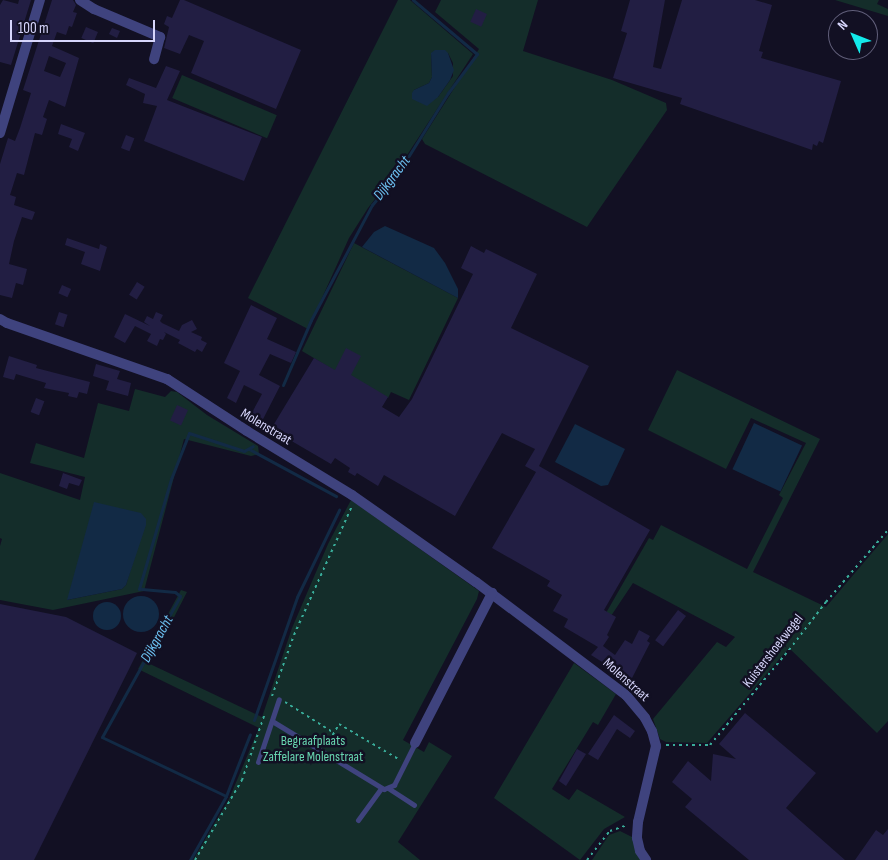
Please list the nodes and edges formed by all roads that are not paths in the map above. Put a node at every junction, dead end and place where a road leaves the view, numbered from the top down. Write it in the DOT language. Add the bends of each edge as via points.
graph roads {
  1 [pos="40,0"];
  2 [pos="80,0"];
  3 [pos="154,59"];
  4 [pos="4,102"];
  5 [pos="0,133"];
  6 [pos="2,323"];
  7 [pos="492,593"];
  8 [pos="279,699"];
  9 [pos="272,721"];
  10 [pos="414,743"];
  11 [pos="258,762"];
  12 [pos="381,788"];
  13 [pos="388,788"];
  14 [pos="414,805"];
  15 [pos="358,820"];
  16 [pos="646,860"];
  1 -- 4 [label="street"];
  2 -- 3 [label="street" via="160,37"];
  4 -- 5 [label="street"];
  6 -- 7 [label="street, Molenstraat" via="167,379 356,498"];
  7 -- 10 [label="street"];
  7 -- 16 [label="street, Molenstraat" via="626,695 645,718 656,746 638,822 637,838"];
  8 -- 9 [label="lane"];
  9 -- 11 [label="lane"];
  9 -- 12 [label="lane"];
  10 -- 13 [label="lane" via="394,785"];
  12 -- 13 [label="lane"];
  12 -- 15 [label="lane"];
  13 -- 14 [label="lane"];
}
